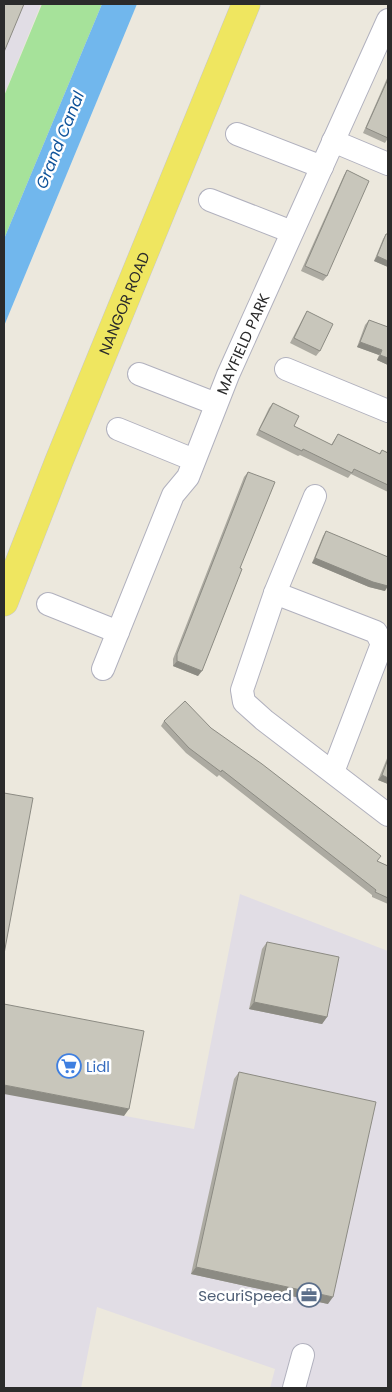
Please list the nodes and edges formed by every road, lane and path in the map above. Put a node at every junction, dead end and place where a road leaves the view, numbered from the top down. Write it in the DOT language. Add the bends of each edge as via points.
graph roads {
  1 [pos="246,4"];
  2 [pos="388,20"];
  3 [pos="237,134"];
  4 [pos="333,141"];
  5 [pos="388,164"];
  6 [pos="322,167"];
  7 [pos="210,200"];
  8 [pos="292,232"];
  9 [pos="286,369"];
  10 [pos="139,374"];
  11 [pos="216,404"];
  12 [pos="388,411"];
  13 [pos="118,429"];
  14 [pos="194,460"];
  15 [pos="315,496"];
  16 [pos="275,592"];
  17 [pos="4,602"];
  18 [pos="48,604"];
  19 [pos="118,632"];
  20 [pos="103,669"];
  21 [pos="333,772"];
  22 [pos="388,815"];
  23 [pos="303,1355"];
  24 [pos="294,1388"];
  1 -- 17 [label="main road, NANGOR ROAD"];
  2 -- 4 [label="street, MAYFIELD PARK"];
  3 -- 6 [label="street"];
  4 -- 5 [label="street"];
  4 -- 6 [label="street, MAYFIELD PARK"];
  6 -- 8 [label="street, MAYFIELD PARK"];
  7 -- 8 [label="street"];
  8 -- 11 [label="street, MAYFIELD PARK"];
  9 -- 12 [label="street"];
  10 -- 11 [label="street"];
  11 -- 14 [label="street, MAYFIELD PARK"];
  13 -- 14 [label="street"];
  14 -- 19 [label="street, MAYFIELD PARK" via="188,477 173,495"];
  15 -- 16 [label="street"];
  16 -- 21 [label="street" via="242,690 244,702"];
  16 -- 21 [label="street" via="376,632 382,644"];
  18 -- 19 [label="street"];
  19 -- 20 [label="street, MAYFIELD PARK"];
  21 -- 22 [label="street"];
  23 -- 24 [label="street"];
}
